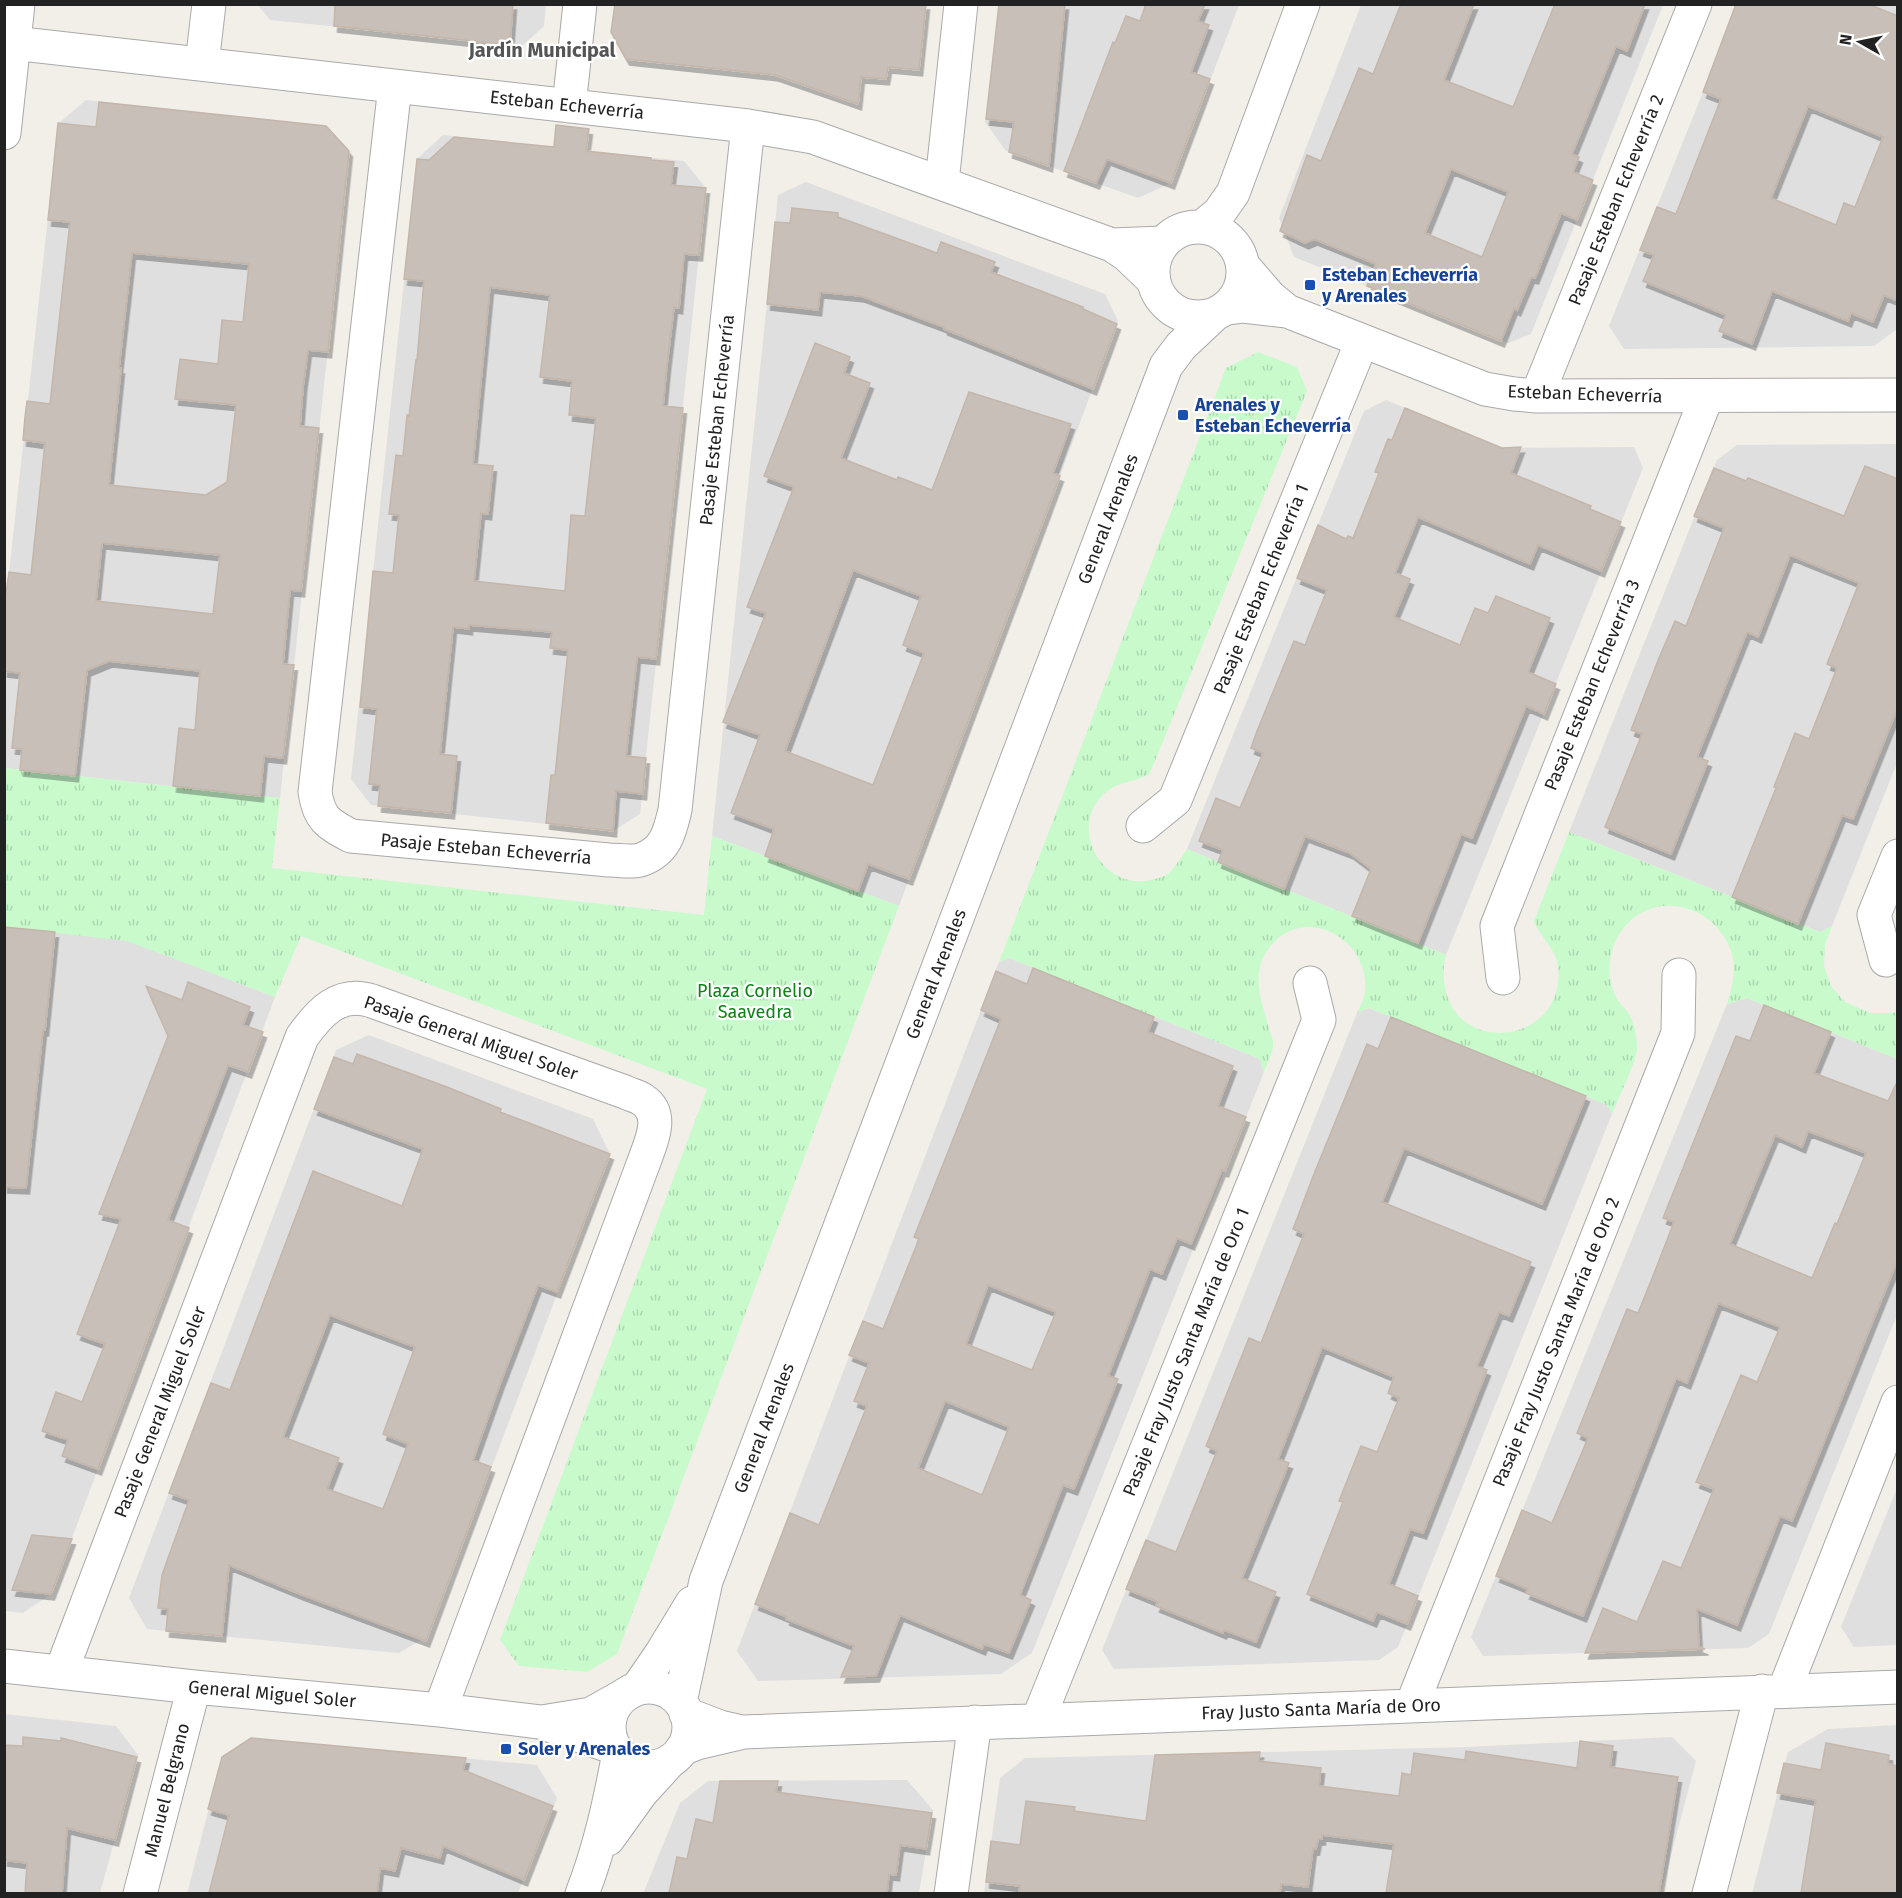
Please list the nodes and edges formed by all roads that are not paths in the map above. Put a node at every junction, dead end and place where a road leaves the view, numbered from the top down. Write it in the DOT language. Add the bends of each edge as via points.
graph roads {
  1 [pos="18,4"];
  2 [pos="209,4"];
  3 [pos="580,4"];
  4 [pos="961,4"];
  5 [pos="1302,4"];
  6 [pos="1695,4"];
  7 [pos="9,43"];
  8 [pos="202,64"];
  9 [pos="395,86"];
  10 [pos="569,106"];
  11 [pos="748,126"];
  12 [pos="4,133"];
  13 [pos="942,182"];
  14 [pos="1233,193"];
  15 [pos="1203,226"];
  16 [pos="1163,243"];
  17 [pos="1112,245"];
  18 [pos="1242,259"];
  19 [pos="1158,290"];
  20 [pos="1221,311"];
  21 [pos="1287,311"];
  22 [pos="1362,340"];
  23 [pos="1166,366"];
  24 [pos="1898,395"];
  25 [pos="1537,396"];
  26 [pos="1707,396"];
  27 [pos="1143,826"];
  28 [pos="1898,856"];
  29 [pos="1886,960"];
  30 [pos="1679,975"];
  31 [pos="1503,978"];
  32 [pos="1310,983"];
  33 [pos="1898,1402"];
  34 [pos="706,1581"];
  35 [pos="4,1666"];
  36 [pos="61,1672"];
  37 [pos="194,1687"];
  38 [pos="1898,1687"];
  39 [pos="635,1690"];
  40 [pos="1773,1691"];
  41 [pos="1412,1705"];
  42 [pos="683,1708"];
  43 [pos="440,1710"];
  44 [pos="1038,1720"];
  45 [pos="540,1722"];
  46 [pos="975,1722"];
  47 [pos="744,1732"];
  48 [pos="617,1751"];
  49 [pos="677,1754"];
  50 [pos="596,1858"];
  51 [pos="140,1893"];
  52 [pos="582,1893"];
  53 [pos="951,1893"];
  54 [pos="1709,1893"];
  1 -- 7 [label="street"];
  2 -- 8 [label="street"];
  3 -- 10 [label="street"];
  4 -- 13 [label="street"];
  5 -- 14 [label="street"];
  6 -- 25 [label="street, Pasaje Esteban Echeverría 2"];
  7 -- 8 [label="street, Esteban Echeverría"];
  7 -- 12 [label="street"];
  8 -- 9 [label="street, Esteban Echeverría"];
  9 -- 10 [label="street, Esteban Echeverría"];
  9 -- 11 [label="street, Pasaje Esteban Echeverría" via="315,792 317,806 329,825 351,836 609,860 641,860 669,837"];
  10 -- 11 [label="street, Esteban Echeverría"];
  11 -- 13 [label="street, Esteban Echeverría" via="813,137"];
  13 -- 17 [label="street, Esteban Echeverría"];
  14 -- 15 [label="street" via="1219,213"];
  14 -- 18 [label="street" via="1232,226"];
  15 -- 16 [label="street" via="1187,227"];
  15 -- 18 [label="street" via="1230,239"];
  16 -- 17 [label="street, Esteban Echeverría"];
  16 -- 19 [label="street" via="1153,267"];
  17 -- 19 [label="street, Esteban Echeverría" via="1127,255"];
  18 -- 20 [label="street" via="1241,290"];
  18 -- 21 [label="street, Esteban Echeverría" via="1270,297"];
  19 -- 20 [label="street" via="1174,310 1187,316 1201,317"];
  19 -- 23 [label="street, General Arenales" via="1168,330"];
  20 -- 21 [label="street, Esteban Echeverría" via="1252,307"];
  20 -- 23 [label="street, General Arenales" via="1181,346"];
  21 -- 22 [label="street, Esteban Echeverría"];
  22 -- 25 [label="street, Esteban Echeverría" via="1485,389"];
  22 -- 27 [label="street, Pasaje Esteban Echeverría 1" via="1175,800"];
  23 -- 34 [label="street, General Arenales"];
  24 -- 26 [label="street, Esteban Echeverría"];
  25 -- 26 [label="street, Esteban Echeverría"];
  26 -- 31 [label="street, Pasaje Esteban Echeverría 3" via="1497,926"];
  28 -- 29 [label="street" via="1874,915"];
  30 -- 41 [label="street, Pasaje Fray Justo Santa María de Oro 2" via="1678,1033"];
  32 -- 44 [label="street, Pasaje Fray Justo Santa María de Oro 1" via="1319,1020"];
  33 -- 40 [label="street"];
  34 -- 39 [label="street, General Arenales"];
  34 -- 42 [label="street, General Arenales"];
  35 -- 36 [label="street, General Miguel Soler"];
  36 -- 37 [label="street, General Miguel Soler"];
  36 -- 43 [label="street, Pasaje General Miguel Soler" via="302,1037 318,1015 354,997 625,1092 643,1100 654,1112 648,1150"];
  37 -- 43 [label="street, General Miguel Soler"];
  37 -- 51 [label="street, Manuel Belgrano"];
  38 -- 40 [label="street, Fray Justo Santa María de Oro"];
  39 -- 42 [label="street, Fray Justo Santa María de Oro" via="661,1689"];
  39 -- 45 [label="street, General Miguel Soler" via="591,1714"];
  39 -- 48 [label="street, General Arenales" via="622,1697 611,1715 610,1738"];
  40 -- 41 [label="street, Fray Justo Santa María de Oro"];
  40 -- 54 [label="street"];
  41 -- 44 [label="street, Fray Justo Santa María de Oro"];
  42 -- 47 [label="street, Fray Justo Santa María de Oro" via="720,1727"];
  42 -- 49 [label="street, General Arenales" via="689,1725"];
  43 -- 45 [label="street, General Miguel Soler"];
  44 -- 46 [label="street, Fray Justo Santa María de Oro"];
  45 -- 48 [label="street, General Miguel Soler"];
  46 -- 47 [label="street, Fray Justo Santa María de Oro"];
  46 -- 53 [label="street"];
  47 -- 49 [label="street, Fray Justo Santa María de Oro" via="697,1743"];
  48 -- 49 [label="street, General Miguel Soler" via="627,1761 649,1767 661,1765"];
  48 -- 50 [label="street"];
  49 -- 50 [label="street" via="640,1793"];
  50 -- 52 [label="street"];
}
